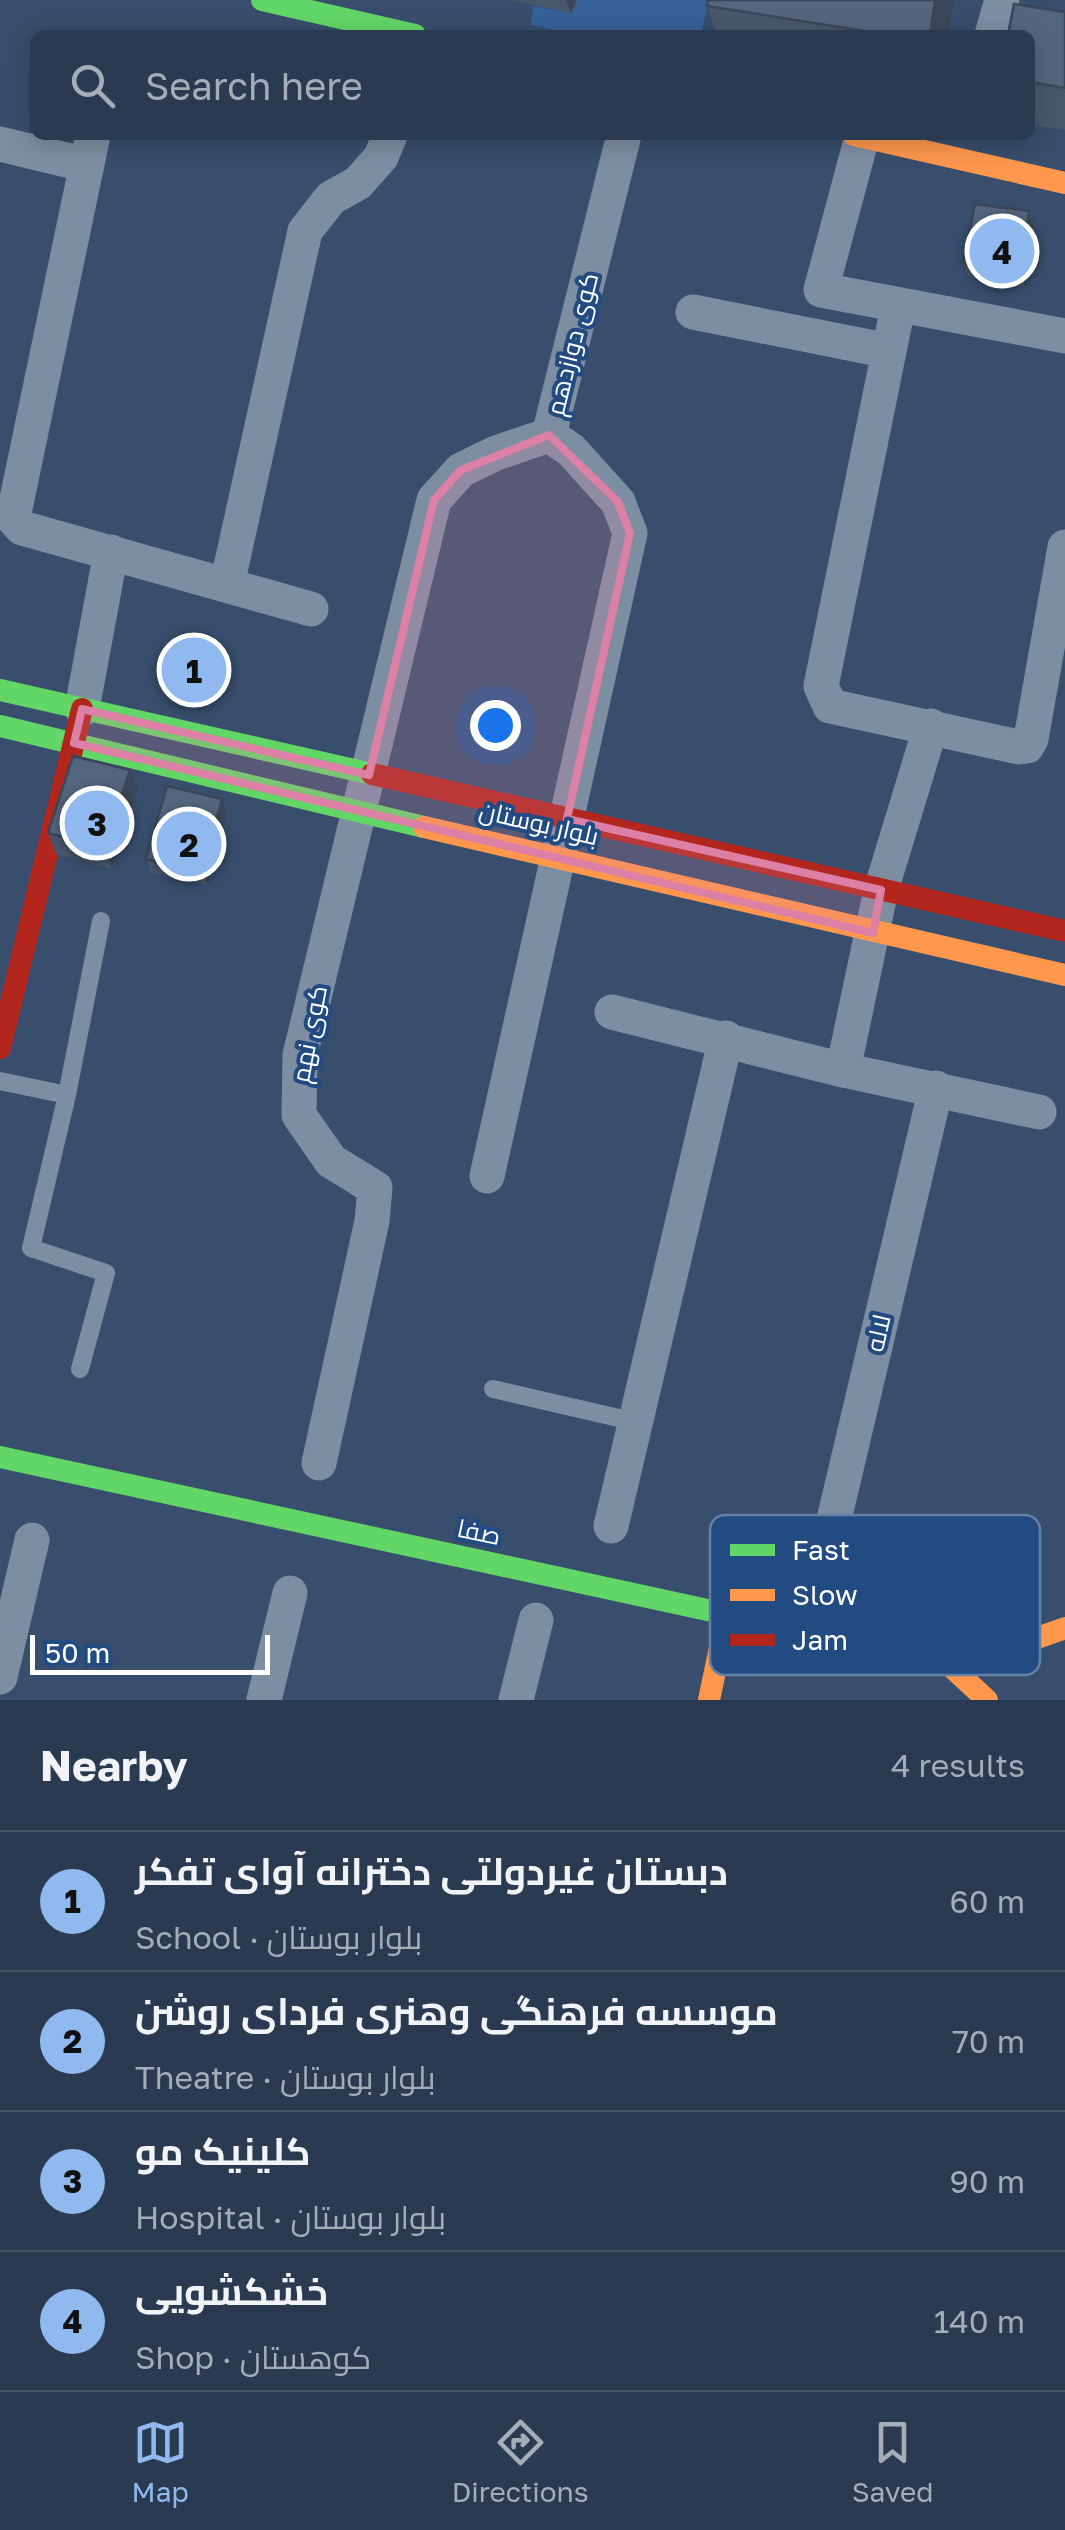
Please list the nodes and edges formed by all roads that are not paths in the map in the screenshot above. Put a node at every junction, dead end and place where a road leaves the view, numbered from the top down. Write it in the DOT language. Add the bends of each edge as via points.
graph roads {
  1 [pos="262,0"];
  2 [pos="1002,0"];
  3 [pos="308,5"];
  4 [pos="396,30"];
  5 [pos="993,30"];
  6 [pos="388,140"];
  7 [pos="623,140"];
  8 [pos="857,140"];
  9 [pos="895,140"];
  10 [pos="0,144"];
  11 [pos="960,147"];
  12 [pos="90,150"];
  13 [pos="1065,183"];
  14 [pos="898,307"];
  15 [pos="693,312"];
  16 [pos="1065,336"];
  17 [pos="889,351"];
  18 [pos="549,435"];
  19 [pos="1065,547"];
  20 [pos="111,552"];
  21 [pos="227,585"];
  22 [pos="311,609"];
  23 [pos="0,690"];
  24 [pos="0,726"];
  25 [pos="78,726"];
  26 [pos="931,726"];
  27 [pos="369,775"];
  28 [pos="362,810"];
  29 [pos="567,819"];
  30 [pos="559,856"];
  31 [pos="880,890"];
  32 [pos="101,921"];
  33 [pos="1065,931"];
  34 [pos="872,933"];
  35 [pos="1065,975"];
  36 [pos="612,1012"];
  37 [pos="726,1038"];
  38 [pos="0,1048"];
  39 [pos="843,1070"];
  40 [pos="0,1081"];
  41 [pos="936,1088"];
  42 [pos="66,1096"];
  43 [pos="1039,1112"];
  44 [pos="487,1176"];
  45 [pos="80,1369"];
  46 [pos="494,1389"];
  47 [pos="636,1422"];
  48 [pos="0,1457"];
  49 [pos="319,1463"];
  50 [pos="835,1515"];
  51 [pos="611,1526"];
  52 [pos="32,1540"];
  53 [pos="290,1593"];
  54 [pos="1050,1607"];
  55 [pos="710,1611"];
  56 [pos="1040,1618"];
  57 [pos="536,1620"];
  58 [pos="1065,1628"];
  59 [pos="1040,1637"];
  60 [pos="714,1675"];
  61 [pos="960,1675"];
  62 [pos="0,1677"];
  63 [pos="264,1700"];
  64 [pos="516,1700"];
  65 [pos="709,1700"];
  66 [pos="986,1700"];
  1 -- 3 [label="street"];
  2 -- 5 [label="street"];
  3 -- 4 [label="street"];
  6 -- 21 [label="street" via="358,184 330,198 305,231"];
  7 -- 18 [label="street, کوی دوازدهم"];
  8 -- 14 [label="street" via="821,290"];
  9 -- 11 [label="street"];
  10 -- 12 [label="street"];
  11 -- 13 [label="street"];
  12 -- 20 [label="street" via="13,518 22,528"];
  14 -- 16 [label="street"];
  14 -- 17 [label="street"];
  15 -- 17 [label="street"];
  17 -- 26 [label="street" via="822,686 830,706"];
  18 -- 27 [label="street" via="461,470 434,500"];
  18 -- 29 [label="street, کوی دوازدهم" via="618,502 630,534"];
  19 -- 26 [label="street" via="1027,746"];
  20 -- 21 [label="street"];
  20 -- 25 [label="street"];
  21 -- 22 [label="street"];
  23 -- 25 [label="street, بلوار بوستان"];
  24 -- 25 [label="street, بلوار بوستان"];
  25 -- 27 [label="street, بلوار بوستان"];
  25 -- 28 [label="street, بلوار بوستان"];
  25 -- 38 [label="street"];
  26 -- 31 [label="street"];
  27 -- 28 [label="street"];
  27 -- 29 [label="street, بلوار بوستان"];
  28 -- 30 [label="street, بلوار بوستان"];
  28 -- 49 [label="street, کوی نهم" via="300,1055 297,1092 299,1115 332,1161 375,1188"];
  29 -- 30 [label="street, کوی دوازدهم"];
  29 -- 31 [label="street, بلوار بوستان"];
  30 -- 34 [label="street, بلوار بوستان"];
  30 -- 44 [label="street, کوی دوازدهم"];
  31 -- 33 [label="street, بلوار بوستان"];
  31 -- 34 [label="street"];
  32 -- 42 [label="lane"];
  34 -- 35 [label="street, بلوار بوستان"];
  34 -- 39 [label="street"];
  36 -- 37 [label="street"];
  37 -- 39 [label="street"];
  37 -- 47 [label="street"];
  39 -- 41 [label="street"];
  40 -- 42 [label="lane"];
  41 -- 43 [label="street"];
  41 -- 50 [label="street, لاله"];
  42 -- 45 [label="lane" via="30,1248 106,1273"];
  46 -- 47 [label="lane"];
  47 -- 51 [label="street"];
  48 -- 55 [label="street, صفا"];
  52 -- 62 [label="street"];
  53 -- 63 [label="street"];
  54 -- 56 [label="street"];
  57 -- 64 [label="street"];
  58 -- 59 [label="street"];
  60 -- 65 [label="street"];
  61 -- 66 [label="street"];
}
